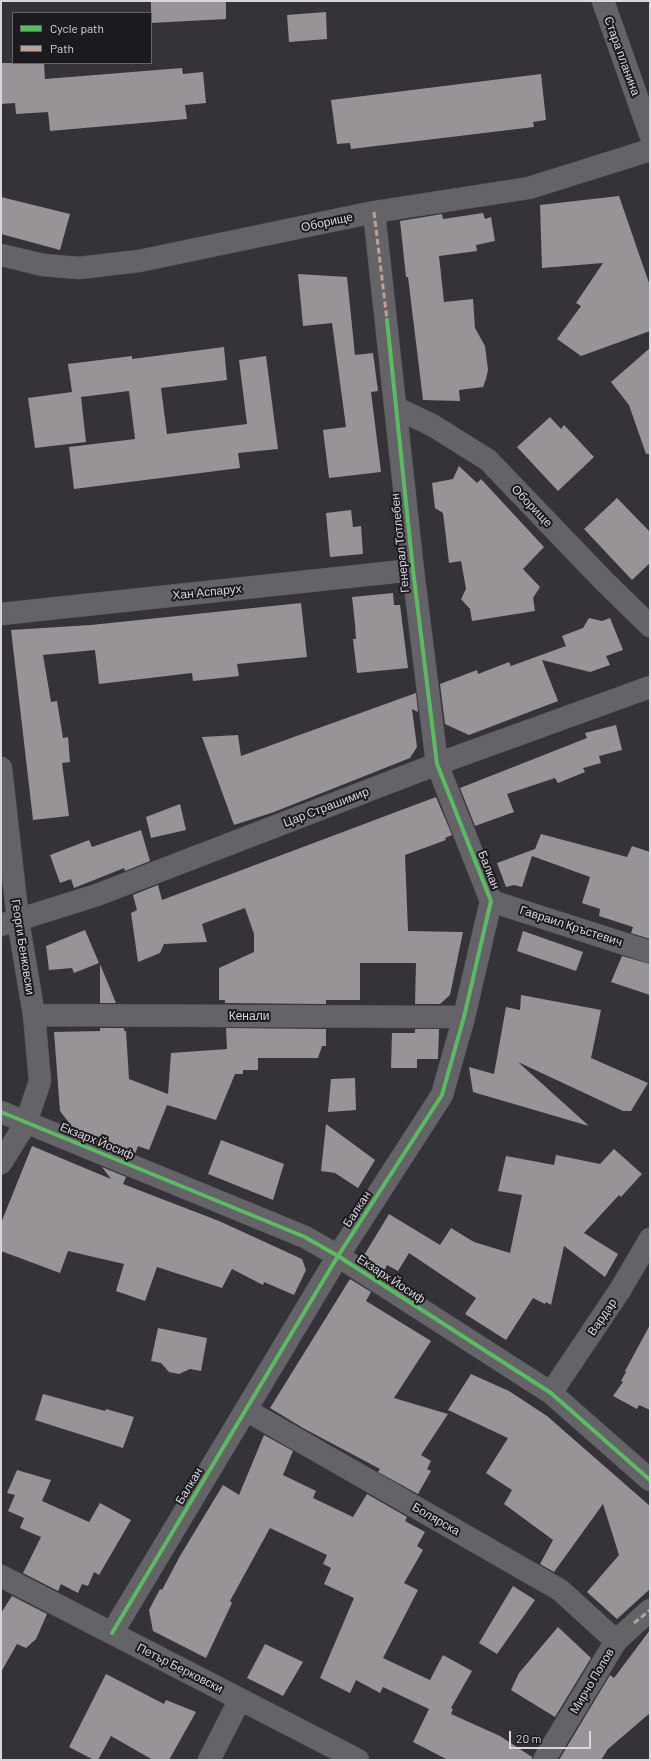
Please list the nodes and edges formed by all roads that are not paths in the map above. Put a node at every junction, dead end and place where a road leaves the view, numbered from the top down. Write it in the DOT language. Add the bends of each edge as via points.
graph roads {
  1 [pos="602,1"];
  2 [pos="650,134"];
  3 [pos="650,150"];
  4 [pos="374,212"];
  5 [pos="1,255"];
  6 [pos="396,408"];
  7 [pos="413,570"];
  8 [pos="1,614"];
  9 [pos="650,626"];
  10 [pos="650,687"];
  11 [pos="437,764"];
  12 [pos="1,768"];
  13 [pos="491,901"];
  14 [pos="9,922"];
  15 [pos="650,952"];
  16 [pos="34,1015"];
  17 [pos="464,1017"];
  18 [pos="1,1112"];
  19 [pos="26,1123"];
  20 [pos="1,1163"];
  21 [pos="650,1239"];
  22 [pos="338,1256"];
  23 [pos="551,1393"];
  24 [pos="246,1410"];
  25 [pos="650,1480"];
  26 [pos="1,1576"];
  27 [pos="642,1617"];
  28 [pos="112,1633"];
  29 [pos="616,1642"];
  30 [pos="240,1699"];
  31 [pos="209,1760"];
  32 [pos="358,1760"];
  33 [pos="544,1760"];
  1 -- 2 [label="street, Стара планина"];
  3 -- 4 [label="street, Оборище" via="529,188"];
  4 -- 5 [label="street, Оборище" via="139,261 79,268 43,265"];
  4 -- 6 [label="street, Генерал Тотлебен"];
  6 -- 7 [label="street, Генерал Тотлебен"];
  6 -- 9 [label="street, Оборище" via="432,425 488,460"];
  7 -- 8 [label="street, Хан Аспарух"];
  7 -- 11 [label="street, Генерал Тотлебен"];
  10 -- 11 [label="street, Цар Страшимир"];
  11 -- 13 [label="street, Балкан"];
  11 -- 14 [label="street, Цар Страшимир" via="97,895"];
  12 -- 14 [label="street, Георги Бенковски"];
  13 -- 15 [label="street, Гавраил Кръстевич"];
  13 -- 17 [label="street, Балкан"];
  14 -- 16 [label="street, Георги Бенковски"];
  16 -- 17 [label="street, Кенали"];
  16 -- 19 [label="street, Георги Бенковски" via="40,1082"];
  17 -- 22 [label="street, Балкан" via="442,1095"];
  18 -- 19 [label="street, Екзарх Йосиф"];
  19 -- 20 [label="street, Георги Бенковски"];
  19 -- 22 [label="street, Екзарх Йосиф" via="305,1237"];
  21 -- 23 [label="street, Вардар" via="620,1290"];
  22 -- 23 [label="street, Екзарх Йосиф"];
  22 -- 24 [label="street, Балкан"];
  23 -- 25 [label="street, Екзарх Йосиф"];
  24 -- 28 [label="street, Балкан"];
  24 -- 29 [label="street, Болярска" via="560,1590"];
  26 -- 28 [label="street, Петър Берковски"];
  27 -- 29 [label="street, Мирчо Попов"];
  28 -- 30 [label="street, Петър Берковски"];
  29 -- 33 [label="street, Мирчо Попов"];
  30 -- 31 [label="street"];
  30 -- 32 [label="street, Петър Берковски"];
}
